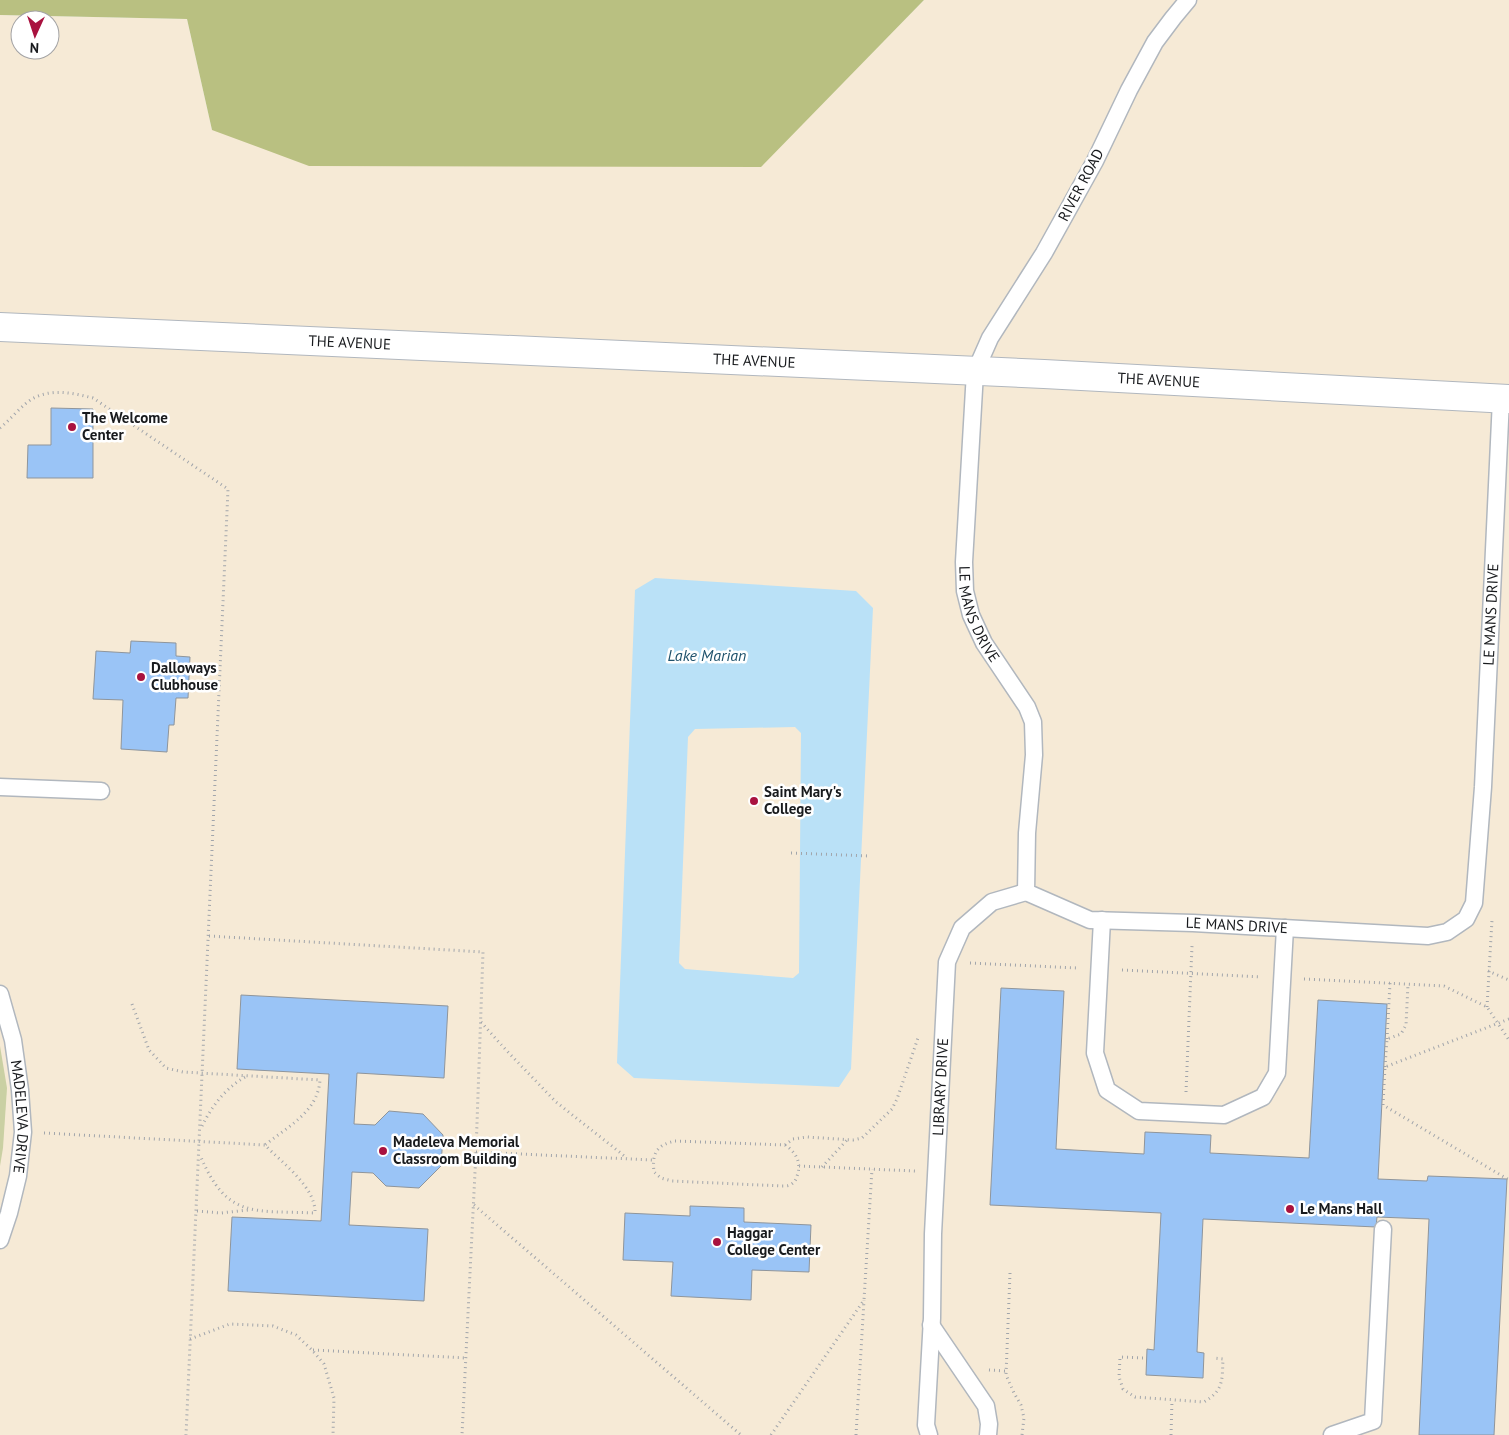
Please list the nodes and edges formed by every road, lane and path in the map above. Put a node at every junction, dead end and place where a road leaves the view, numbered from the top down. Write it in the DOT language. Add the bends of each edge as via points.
graph roads {
  1 [pos="1188,0"];
  2 [pos="0,327"];
  3 [pos="976,372"];
  4 [pos="1505,399"];
  5 [pos="0,428"];
  6 [pos="0,787"];
  7 [pos="101,791"];
  8 [pos="791,853"];
  9 [pos="870,856"];
  10 [pos="1026,892"];
  11 [pos="1102,920"];
  12 [pos="1193,923"];
  13 [pos="1285,928"];
  14 [pos="209,936"];
  15 [pos="947,962"];
  16 [pos="1099,969"];
  17 [pos="1488,970"];
  18 [pos="1191,973"];
  19 [pos="1283,978"];
  20 [pos="1509,980"];
  21 [pos="1390,983"];
  22 [pos="1408,984"];
  23 [pos="0,994"];
  24 [pos="132,1004"];
  25 [pos="1509,1019"];
  26 [pos="480,1021"];
  27 [pos="1497,1023"];
  28 [pos="922,1028"];
  29 [pos="1387,1039"];
  30 [pos="1509,1040"];
  31 [pos="1385,1067"];
  32 [pos="203,1073"];
  33 [pos="247,1076"];
  34 [pos="1186,1114"];
  35 [pos="200,1129"];
  36 [pos="23,1132"];
  37 [pos="848,1139"];
  38 [pos="200,1141"];
  39 [pos="265,1145"];
  40 [pos="786,1145"];
  41 [pos="476,1152"];
  42 [pos="199,1154"];
  43 [pos="627,1158"];
  44 [pos="653,1160"];
  45 [pos="799,1166"];
  46 [pos="822,1167"];
  47 [pos="872,1169"];
  48 [pos="936,1172"];
  49 [pos="1509,1180"];
  50 [pos="474,1204"];
  51 [pos="250,1210"];
  52 [pos="196,1211"];
  53 [pos="1383,1229"];
  54 [pos="0,1240"];
  55 [pos="1010,1274"];
  56 [pos="864,1300"];
  57 [pos="931,1325"];
  58 [pos="190,1339"];
  59 [pos="312,1350"];
  60 [pos="466,1358"];
  61 [pos="1143,1358"];
  62 [pos="1214,1358"];
  63 [pos="1172,1400"];
  64 [pos="186,1435"];
  65 [pos="333,1435"];
  66 [pos="462,1435"];
  67 [pos="741,1435"];
  68 [pos="771,1435"];
  69 [pos="856,1435"];
  70 [pos="930,1435"];
  71 [pos="988,1435"];
  72 [pos="1022,1435"];
  73 [pos="1171,1435"];
  74 [pos="1332,1435"];
  1 -- 3 [label="lane, RIVER ROAD" via="1155,42 1095,161 1044,253 990,338"];
  2 -- 3 [label="street, THE AVENUE"];
  3 -- 4 [label="street, THE AVENUE"];
  3 -- 10 [label="lane, LE MANS DRIVE" via="965,590 971,615 984,644 1027,707 1032,722 1034,755"];
  4 -- 13 [label="lane, LE MANS DRIVE" via="1474,903 1466,919 1447,932 1428,936"];
  5 -- 14 [label="path" via="31,399 53,392 93,398 228,490"];
  6 -- 7 [label="lane"];
  8 -- 9 [label="path"];
  10 -- 11 [label="lane, LE MANS DRIVE" via="1090,920"];
  10 -- 15 [label="lane, LIBRARY DRIVE" via="992,902 962,928"];
  11 -- 12 [label="lane, LE MANS DRIVE"];
  11 -- 16 [label="lane"];
  12 -- 13 [label="lane, LE MANS DRIVE"];
  12 -- 18 [label="path"];
  13 -- 19 [label="lane"];
  14 -- 26 [label="path" via="483,952"];
  14 -- 32 [label="path"];
  15 -- 16 [label="path"];
  15 -- 48 [label="lane, LIBRARY DRIVE"];
  16 -- 18 [label="path"];
  16 -- 34 [label="lane" via="1094,1053 1108,1090 1139,1111"];
  17 -- 20 [label="path"];
  18 -- 19 [label="path"];
  18 -- 34 [label="path"];
  19 -- 21 [label="path"];
  19 -- 34 [label="lane" via="1277,1073 1263,1097 1224,1116"];
  21 -- 22 [label="path"];
  21 -- 29 [label="path"];
  22 -- 27 [label="path" via="1444,986 1487,1007"];
  22 -- 29 [label="path" via="1406,1025 1400,1034"];
  23 -- 36 [label="lane, MADELEVA DRIVE" via="13,1040"];
  24 -- 32 [label="path" via="149,1050 166,1068"];
  25 -- 27 [label="path"];
  26 -- 41 [label="path"];
  26 -- 43 [label="path" via="556,1102"];
  27 -- 30 [label="path"];
  27 -- 31 [label="path"];
  28 -- 37 [label="path" via="892,1109 862,1138"];
  29 -- 31 [label="path"];
  31 -- 49 [label="path" via="1383,1105"];
  32 -- 33 [label="path"];
  32 -- 35 [label="path"];
  33 -- 35 [label="path" via="226,1091"];
  33 -- 39 [label="path" via="320,1080 316,1098 307,1112"];
  35 -- 38 [label="path"];
  36 -- 38 [label="path"];
  36 -- 54 [label="lane, MADELEVA DRIVE" via="18,1176"];
  37 -- 40 [label="path" via="808,1137 793,1139"];
  37 -- 46 [label="path"];
  38 -- 39 [label="path"];
  38 -- 42 [label="path"];
  39 -- 51 [label="path" via="306,1186 315,1213"];
  40 -- 44 [label="path" via="675,1141 659,1147"];
  40 -- 45 [label="path" via="793,1150"];
  41 -- 43 [label="path"];
  41 -- 50 [label="path"];
  42 -- 51 [label="path" via="211,1180 222,1194 233,1204"];
  42 -- 52 [label="path"];
  43 -- 44 [label="path"];
  44 -- 45 [label="path" via="654,1172 672,1181 782,1186 796,1180"];
  45 -- 46 [label="path"];
  46 -- 47 [label="path"];
  47 -- 48 [label="path"];
  47 -- 56 [label="path"];
  48 -- 57 [label="lane, LIBRARY DRIVE"];
  50 -- 60 [label="path"];
  50 -- 67 [label="path"];
  51 -- 52 [label="path"];
  52 -- 58 [label="path"];
  53 -- 74 [label="lane" via="1373,1421"];
  55 -- 72 [label="path" via="1006,1375 1021,1406 1024,1418"];
  56 -- 68 [label="path"];
  56 -- 69 [label="path"];
  57 -- 70 [label="lane, LIBRARY DRIVE" via="926,1425"];
  57 -- 71 [label="lane" via="986,1406"];
  58 -- 59 [label="path" via="230,1324 273,1326 296,1335"];
  58 -- 64 [label="path"];
  59 -- 60 [label="path"];
  59 -- 65 [label="path" via="324,1364 334,1398"];
  60 -- 66 [label="path"];
  61 -- 63 [label="path" via="1120,1357 1119,1376 1123,1390 1135,1397"];
  62 -- 63 [label="path" via="1223,1359 1221,1385 1213,1397 1204,1402"];
  63 -- 73 [label="path"];
}
